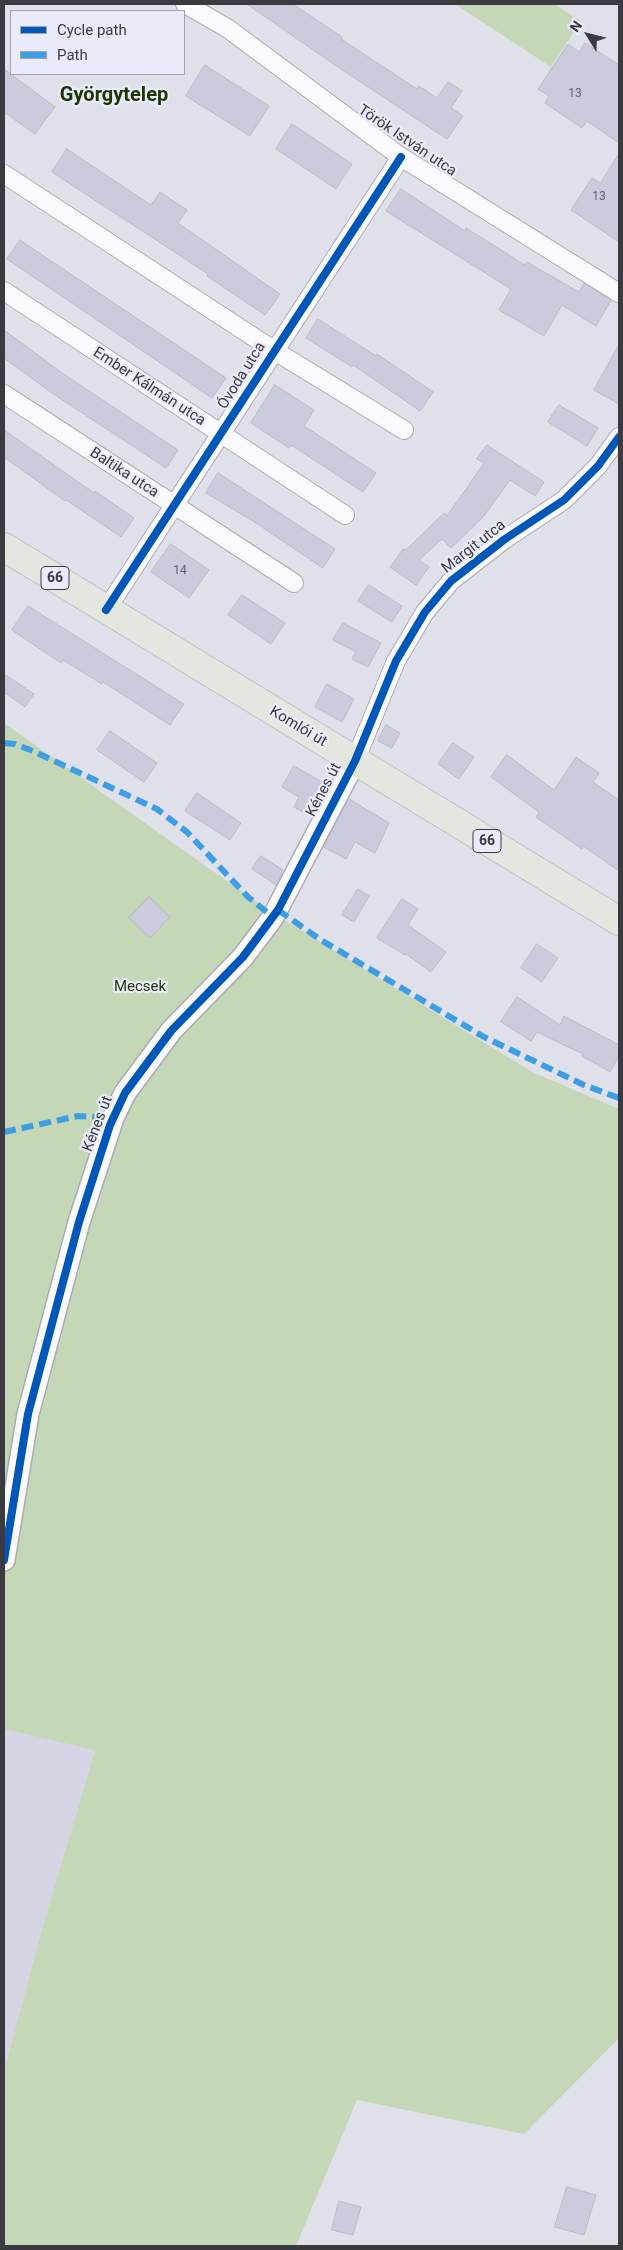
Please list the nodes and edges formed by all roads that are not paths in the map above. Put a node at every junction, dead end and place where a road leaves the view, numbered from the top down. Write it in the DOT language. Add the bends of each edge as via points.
graph roads {
  1 [pos="186,4"];
  2 [pos="401,157"];
  3 [pos="4,174"];
  4 [pos="4,291"];
  5 [pos="619,293"];
  6 [pos="275,351"];
  7 [pos="4,394"];
  8 [pos="404,430"];
  9 [pos="222,435"];
  10 [pos="619,437"];
  11 [pos="173,505"];
  12 [pos="345,515"];
  13 [pos="4,547"];
  14 [pos="294,583"];
  15 [pos="106,610"];
  16 [pos="355,761"];
  17 [pos="619,922"];
  18 [pos="4,1560"];
  1 -- 2 [label="street, Török István utca" via="227,28"];
  2 -- 5 [label="street, Török István utca"];
  2 -- 6 [label="street, Óvoda utca"];
  3 -- 6 [label="street, Óvoda utca"];
  4 -- 9 [label="street, Ember Kálmán utca"];
  6 -- 8 [label="street, Óvoda utca"];
  6 -- 9 [label="street, Óvoda utca"];
  7 -- 11 [label="street, Baltika utca"];
  9 -- 11 [label="street, Óvoda utca"];
  9 -- 12 [label="street, Ember Kálmán utca"];
  10 -- 16 [label="street, Margit utca" via="598,466 564,500 451,580 425,612 396,661"];
  11 -- 14 [label="street, Baltika utca"];
  11 -- 15 [label="street, Óvoda utca"];
  13 -- 15 [label="main road, Komlói út / 66"];
  15 -- 16 [label="main road, Komlói út / 66"];
  16 -- 17 [label="main road, Komlói út / 66"];
  16 -- 18 [label="street, Kénes út" via="273,917 243,957 171,1031 124,1093 113,1118 79,1222 28,1414"];
}
